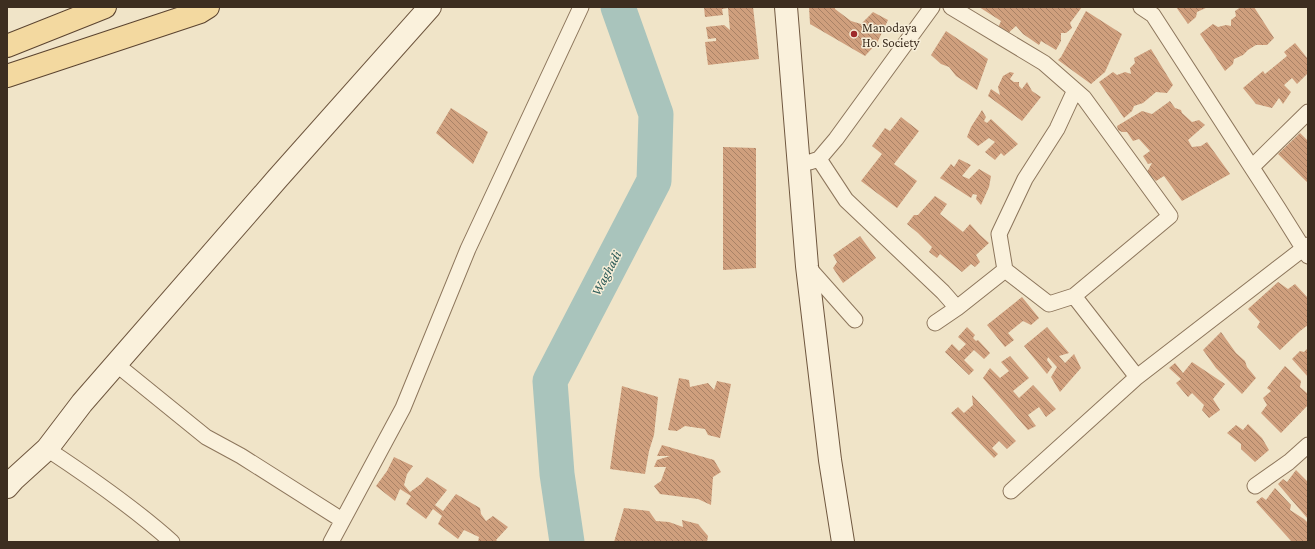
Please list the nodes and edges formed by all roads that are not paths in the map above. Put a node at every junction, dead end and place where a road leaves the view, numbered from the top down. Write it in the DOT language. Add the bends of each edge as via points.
graph roads {
  1 [pos="105,7"];
  2 [pos="208,7"];
  3 [pos="430,7"];
  4 [pos="581,7"];
  5 [pos="786,7"];
  6 [pos="932,7"];
  7 [pos="951,7"];
  8 [pos="1141,7"];
  9 [pos="7,46"];
  10 [pos="7,76"];
  11 [pos="1075,90"];
  12 [pos="1308,112"];
  13 [pos="809,163"];
  14 [pos="1252,167"];
  15 [pos="1307,250"];
  16 [pos="807,266"];
  17 [pos="1005,270"];
  18 [pos="1074,296"];
  19 [pos="957,308"];
  20 [pos="855,320"];
  21 [pos="935,323"];
  22 [pos="116,364"];
  23 [pos="1137,377"];
  24 [pos="1308,445"];
  25 [pos="47,449"];
  26 [pos="9,480"];
  27 [pos="1255,486"];
  28 [pos="1011,491"];
  29 [pos="342,520"];
  30 [pos="172,542"];
  31 [pos="331,542"];
  32 [pos="843,542"];
  1 -- 9 [label="main road"];
  2 -- 10 [label="main road" via="200,12"];
  3 -- 22 [label="street"];
  4 -- 29 [label="street" via="468,249 403,408"];
  5 -- 13 [label="street"];
  6 -- 13 [label="street" via="836,139"];
  7 -- 11 [label="street" via="1044,63"];
  8 -- 14 [label="street" via="1153,15"];
  11 -- 17 [label="street" via="1057,129 1025,179 999,234"];
  11 -- 18 [label="street" via="1084,98 1170,216"];
  12 -- 14 [label="street"];
  13 -- 16 [label="street"];
  13 -- 19 [label="street"];
  14 -- 15 [label="street"];
  15 -- 23 [label="street"];
  16 -- 20 [label="street"];
  16 -- 32 [label="street" via="830,460"];
  17 -- 18 [label="street" via="1049,304"];
  17 -- 19 [label="street"];
  18 -- 23 [label="street"];
  19 -- 21 [label="street"];
  22 -- 25 [label="street"];
  22 -- 29 [label="street" via="206,437 241,456"];
  23 -- 28 [label="street"];
  24 -- 27 [label="street"];
  25 -- 26 [label="street"];
  25 -- 30 [label="street" via="96,481"];
  29 -- 31 [label="street"];
}
